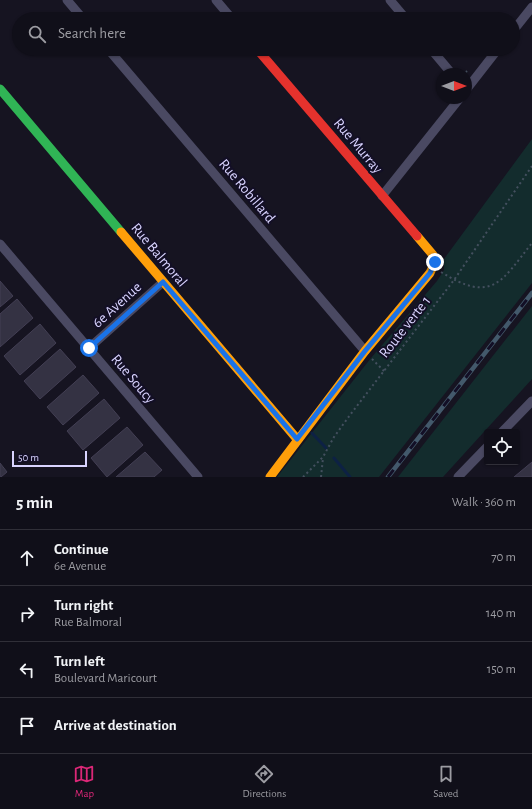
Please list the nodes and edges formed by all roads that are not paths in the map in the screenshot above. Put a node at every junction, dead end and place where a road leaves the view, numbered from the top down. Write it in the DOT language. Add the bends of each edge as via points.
graph roads {
  1 [pos="67,0"];
  2 [pos="216,0"];
  3 [pos="390,0"];
  4 [pos="532,7"];
  5 [pos="77,12"];
  6 [pos="226,12"];
  7 [pos="400,12"];
  8 [pos="520,22"];
  9 [pos="114,56"];
  10 [pos="263,56"];
  11 [pos="437,56"];
  12 [pos="493,56"];
  13 [pos="447,68"];
  14 [pos="472,82"];
  15 [pos="0,89"];
  16 [pos="455,104"];
  17 [pos="382,196"];
  18 [pos="0,244"];
  19 [pos="163,282"];
  20 [pos="89,348"];
  21 [pos="365,351"];
  22 [pos="532,401"];
  23 [pos="505,429"];
  24 [pos="297,439"];
  25 [pos="484,450"];
  26 [pos="198,477"];
  27 [pos="270,477"];
  28 [pos="458,477"];
  1 -- 5 [label="street"];
  2 -- 6 [label="street"];
  3 -- 7 [label="street"];
  4 -- 8 [label="street"];
  9 -- 21 [label="street, Rue Robillard"];
  10 -- 17 [label="street, Rue Murray"];
  11 -- 13 [label="street"];
  12 -- 14 [label="street"];
  15 -- 19 [label="street, Rue Balmoral"];
  16 -- 17 [label="street"];
  17 -- 21 [label="street, Rue Murray" via="433,255 435,262 430,273"];
  18 -- 20 [label="street, Rue Soucy"];
  19 -- 20 [label="street, 6e Avenue"];
  19 -- 24 [label="street, Rue Balmoral"];
  20 -- 26 [label="street, Rue Soucy"];
  21 -- 24 [label="street"];
  22 -- 23 [label="street"];
  24 -- 27 [label="street"];
  25 -- 28 [label="street"];
}
